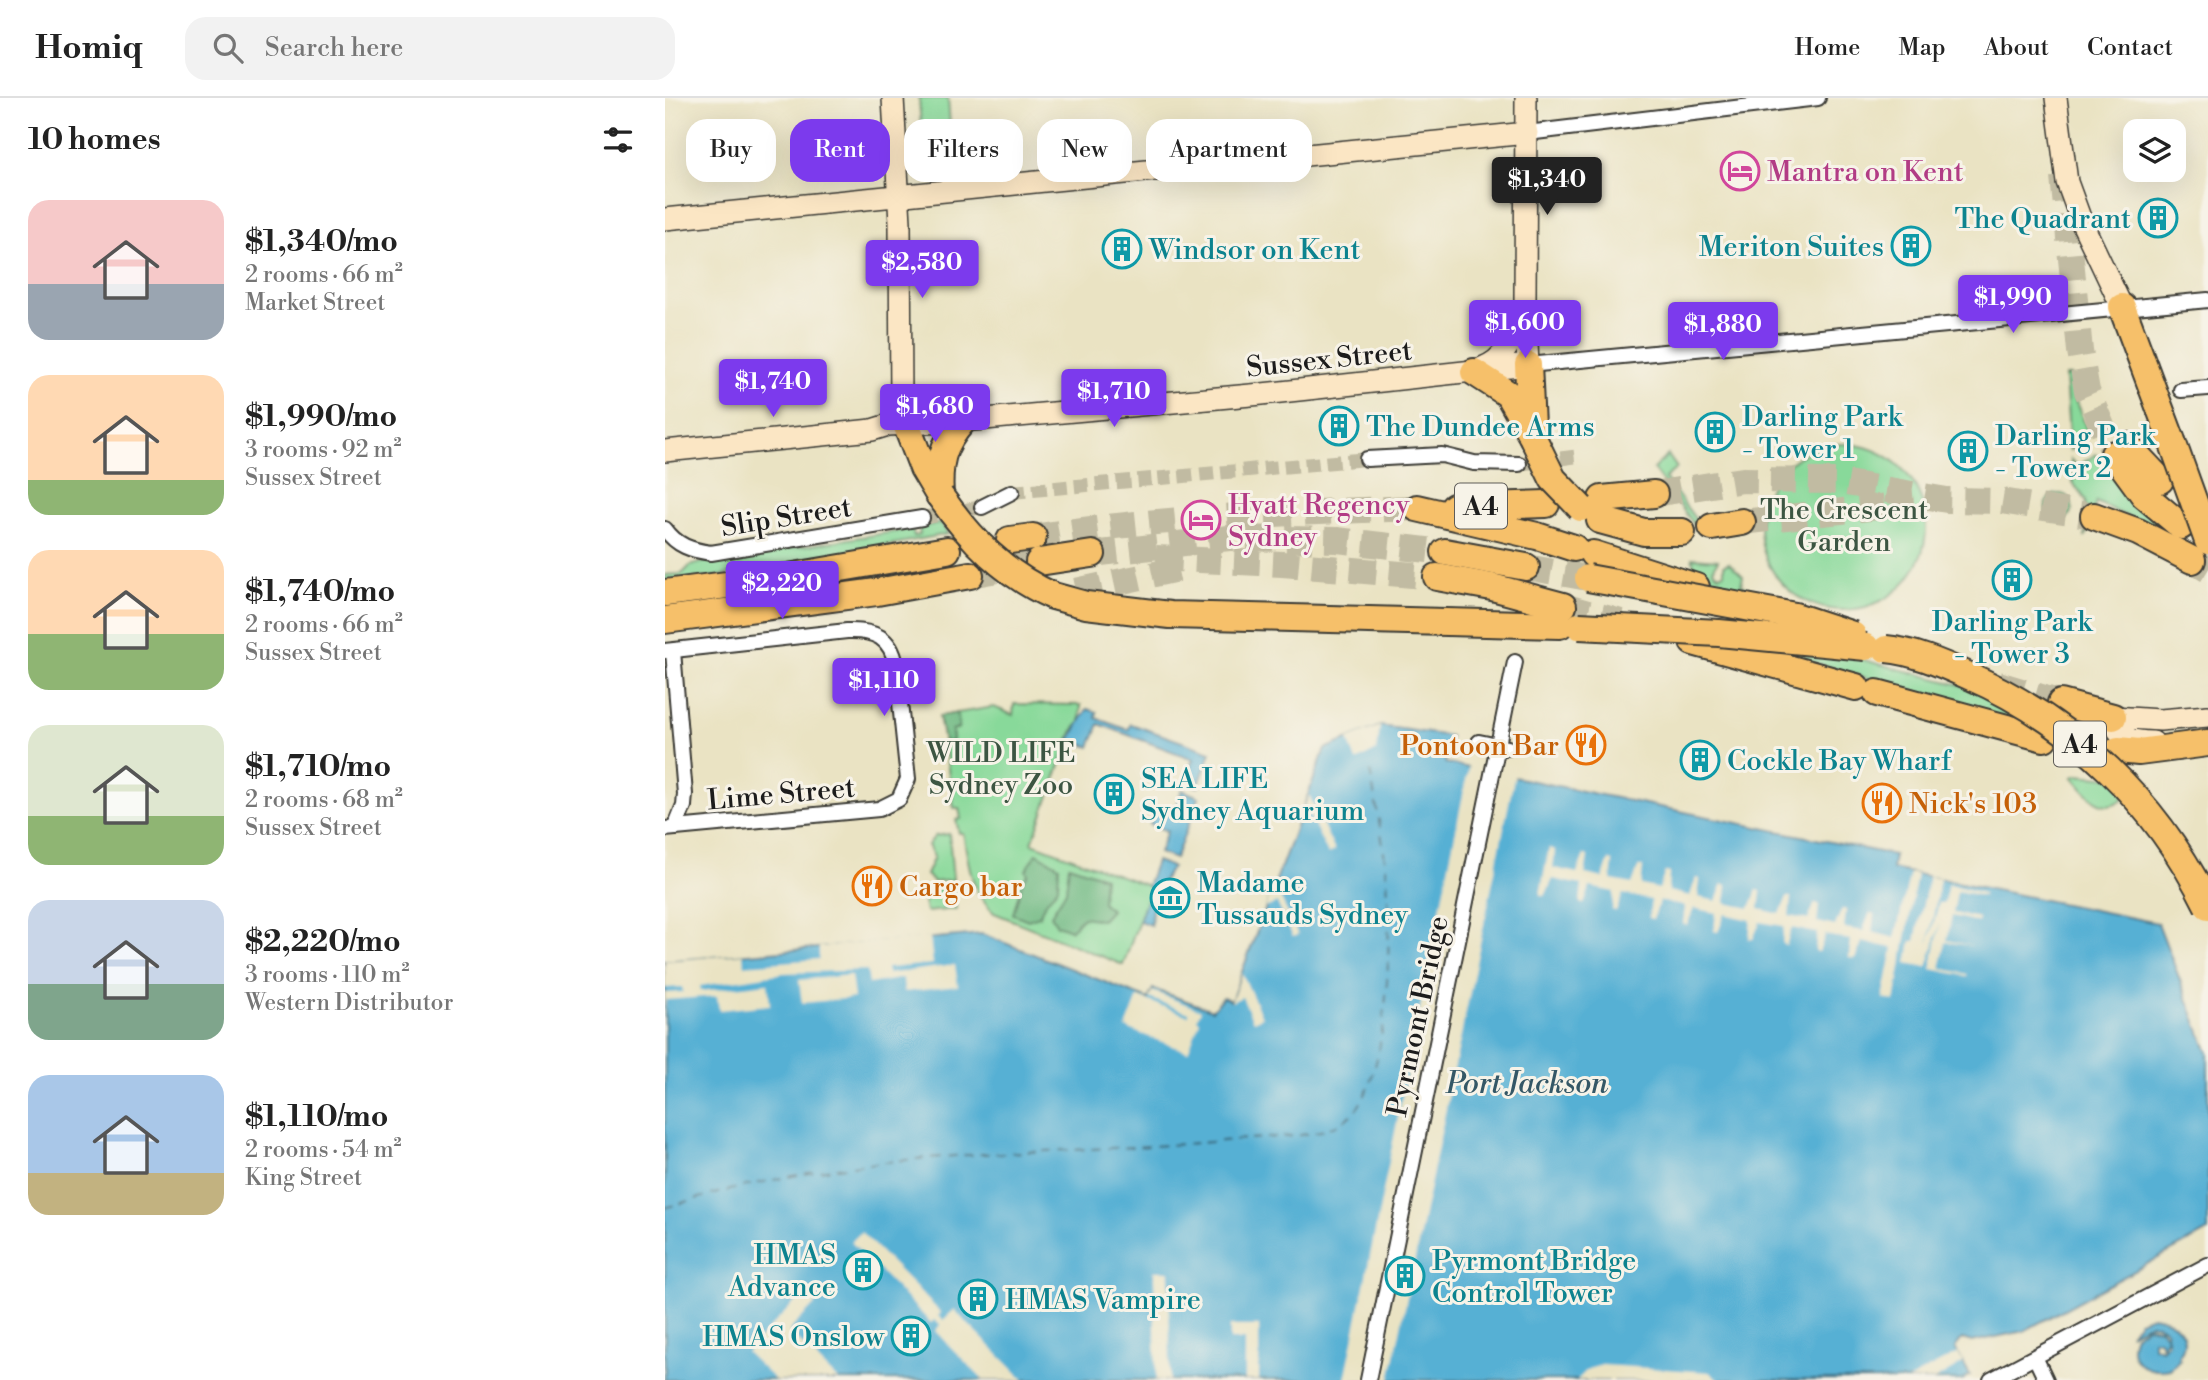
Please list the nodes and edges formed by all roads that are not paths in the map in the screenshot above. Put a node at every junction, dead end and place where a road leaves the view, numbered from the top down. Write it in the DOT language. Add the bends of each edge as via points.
graph roads {
  1 [pos="893,98"];
  2 [pos="1526,98"];
  3 [pos="1818,98"];
  4 [pos="2056,98"];
  5 [pos="1527,133"];
  6 [pos="899,195"];
  7 [pos="665,219"];
  8 [pos="2208,300"];
  9 [pos="1525,301"];
  10 [pos="2122,307"];
  11 [pos="1528,365"];
  12 [pos="1473,372"];
  13 [pos="2208,388"];
  14 [pos="2181,390"];
  15 [pos="963,421"];
  16 [pos="906,424"];
  17 [pos="1532,436"];
  18 [pos="2121,450"];
  19 [pos="665,451"];
  20 [pos="1367,460"];
  21 [pos="1520,464"];
  22 [pos="1012,492"];
  23 [pos="1654,494"];
  24 [pos="940,496"];
  25 [pos="1546,504"];
  26 [pos="982,507"];
  27 [pos="1594,509"];
  28 [pos="2094,516"];
  29 [pos="922,518"];
  30 [pos="1742,522"];
  31 [pos="2181,526"];
  32 [pos="1712,527"];
  33 [pos="665,529"];
  34 [pos="1682,532"];
  35 [pos="1027,546"];
  36 [pos="947,550"];
  37 [pos="2200,551"];
  38 [pos="1092,554"];
  39 [pos="1585,560"];
  40 [pos="1525,567"];
  41 [pos="970,575"];
  42 [pos="1696,587"];
  43 [pos="665,593"];
  44 [pos="1567,619"];
  45 [pos="665,620"];
  46 [pos="1693,642"];
  47 [pos="1881,646"];
  48 [pos="669,651"];
  49 [pos="1515,662"];
  50 [pos="2061,704"];
  51 [pos="2208,716"];
  52 [pos="2113,717"];
  53 [pos="2044,738"];
  54 [pos="1479,742"];
  55 [pos="2208,743"];
  56 [pos="1503,748"];
  57 [pos="2119,750"];
  58 [pos="670,828"];
  59 [pos="2208,906"];
  60 [pos="2208,1265"];
  61 [pos="2035,1357"];
  62 [pos="1368,1380"];
  63 [pos="1991,1380"];
  64 [pos="2046,1380"];
  1 -- 6 [label="street"];
  2 -- 5 [label="street"];
  3 -- 5 [label="street"];
  4 -- 10 [label="street" via="2067,182"];
  5 -- 6 [label="street"];
  5 -- 9 [label="street"];
  6 -- 7 [label="street"];
  6 -- 16 [label="street" via="901,405"];
  8 -- 10 [label="street, Sussex Street"];
  9 -- 11 [label="street"];
  9 -- 12 [label="street" via="1501,358"];
  10 -- 11 [label="street, Sussex Street"];
  10 -- 37 [label="highway, bridge" via="2172,441"];
  11 -- 12 [label="street, Sussex Street"];
  11 -- 17 [label="highway"];
  12 -- 15 [label="street, Sussex Street"];
  12 -- 17 [label="highway" via="1508,394"];
  13 -- 14 [label="street"];
  15 -- 16 [label="street, Sussex Street"];
  15 -- 24 [label="highway" via="945,442 939,466"];
  16 -- 19 [label="street, Sussex Street"];
  16 -- 24 [label="highway"];
  17 -- 27 [label="highway, bridge" via="1553,479"];
  18 -- 31 [label="highway"];
  20 -- 21 [label="street" via="1442,455 1474,463"];
  22 -- 26 [label="street"];
  23 -- 27 [label="highway"];
  24 -- 44 [label="highway, bridge" via="963,529 1007,570 1026,584 1086,606 1170,615"];
  25 -- 39 [label="highway, A4" via="1417,508"];
  27 -- 34 [label="highway" via="1644,532"];
  28 -- 37 [label="highway"];
  29 -- 33 [label="street, Slip Street" via="711,553 691,550 673,540"];
  30 -- 32 [label="highway"];
  35 -- 38 [label="highway"];
  36 -- 43 [label="highway"];
  39 -- 42 [label="highway"];
  39 -- 47 [label="highway, A4, bridge" via="1795,616"];
  40 -- 44 [label="highway, A4" via="1441,565"];
  41 -- 45 [label="highway"];
  44 -- 47 [label="highway, bridge"];
  46 -- 53 [label="highway"];
  47 -- 59 [label="highway, A4, bridge" via="1950,667 2021,701 2108,767 2147,809"];
  48 -- 58 [label="street" via="685,794 684,806"];
  48 -- 58 [label="street, Lime Street" via="847,631 864,630 883,638 896,665 907,787 899,799 879,809"];
  49 -- 56 [label="street, Pyrmont Bridge"];
  50 -- 52 [label="highway"];
  51 -- 52 [label="street"];
  52 -- 55 [label="street" via="2121,735 2137,741"];
  54 -- 56 [label="street"];
  55 -- 57 [label="highway" via="2139,752"];
  56 -- 62 [label="street, Pyrmont Bridge"];
  60 -- 61 [label="street"];
  61 -- 63 [label="street"];
  61 -- 64 [label="street"];
}
